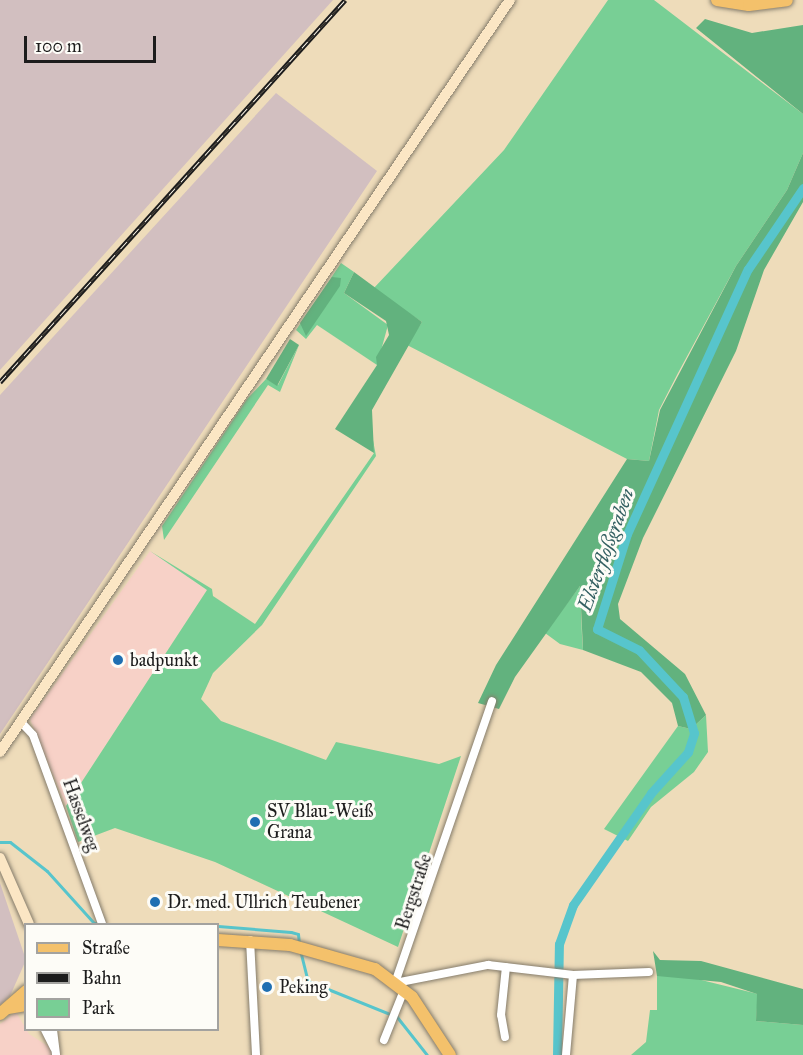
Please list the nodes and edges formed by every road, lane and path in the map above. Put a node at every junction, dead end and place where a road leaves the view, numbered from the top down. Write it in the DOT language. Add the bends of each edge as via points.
graph roads {
  1 [pos="510,0"];
  2 [pos="717,0"];
  3 [pos="787,0"];
  4 [pos="492,701"];
  5 [pos="20,721"];
  6 [pos="0,752"];
  7 [pos="0,858"];
  8 [pos="29,923"];
  9 [pos="102,923"];
  10 [pos="219,940"];
  11 [pos="250,940"];
  12 [pos="506,967"];
  13 [pos="649,972"];
  14 [pos="573,975"];
  15 [pos="400,986"];
  16 [pos="24,993"];
  17 [pos="24,1006"];
  18 [pos="4,1011"];
  19 [pos="46,1031"];
  20 [pos="53,1031"];
  21 [pos="505,1037"];
  22 [pos="384,1040"];
  23 [pos="55,1052"];
  24 [pos="256,1055"];
  25 [pos="450,1055"];
  26 [pos="566,1055"];
  1 -- 5 [label="main road"];
  2 -- 3 [label="main road" via="749,5"];
  4 -- 15 [label="street, Bergstraße"];
  5 -- 6 [label="main road"];
  5 -- 9 [label="street, Hasselweg" via="33,735"];
  7 -- 8 [label="main road"];
  10 -- 11 [label="main road"];
  11 -- 15 [label="main road" via="311,949 363,964"];
  11 -- 24 [label="street"];
  12 -- 14 [label="street"];
  12 -- 15 [label="street" via="488,964"];
  12 -- 21 [label="street" via="501,1015"];
  13 -- 14 [label="street"];
  14 -- 26 [label="street"];
  15 -- 22 [label="street, Bergstraße"];
  15 -- 25 [label="main road"];
  16 -- 18 [label="main road"];
  17 -- 18 [label="main road"];
  19 -- 23 [label="street"];
  20 -- 23 [label="street"];
}
